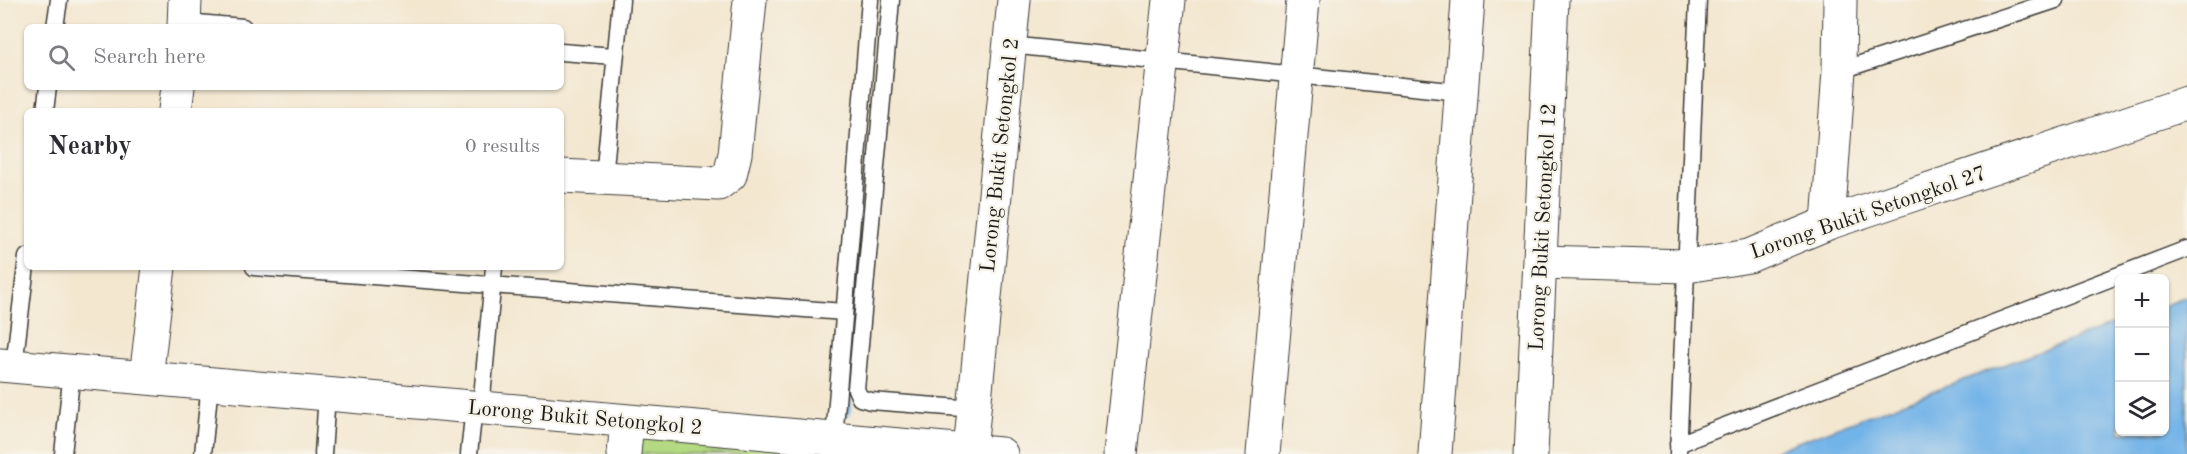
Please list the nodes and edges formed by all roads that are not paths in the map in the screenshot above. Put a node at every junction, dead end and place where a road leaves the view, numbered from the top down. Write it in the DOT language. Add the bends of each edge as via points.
graph roads {
  1 [pos="58,0"];
  2 [pos="621,0"];
  3 [pos="750,0"];
  4 [pos="870,0"];
  5 [pos="891,0"];
  6 [pos="1014,0"];
  7 [pos="1169,0"];
  8 [pos="1303,0"];
  9 [pos="1468,0"];
  10 [pos="1552,0"];
  11 [pos="1698,0"];
  12 [pos="1840,0"];
  13 [pos="2056,0"];
  14 [pos="185,16"];
  15 [pos="55,24"];
  16 [pos="227,24"];
  17 [pos="1009,45"];
  18 [pos="564,52"];
  19 [pos="614,56"];
  20 [pos="1163,61"];
  21 [pos="1839,71"];
  22 [pos="1297,75"];
  23 [pos="48,90"];
  24 [pos="178,90"];
  25 [pos="1460,92"];
  26 [pos="2187,104"];
  27 [pos="45,108"];
  28 [pos="175,108"];
  29 [pos="564,176"];
  30 [pos="604,178"];
  31 [pos="1828,223"];
  32 [pos="2187,249"];
  33 [pos="1540,262"];
  34 [pos="1687,266"];
  35 [pos="25,270"];
  36 [pos="159,270"];
  37 [pos="292,270"];
  38 [pos="494,270"];
  39 [pos="492,286"];
  40 [pos="844,312"];
  41 [pos="7,366"];
  42 [pos="72,371"];
  43 [pos="146,378"];
  44 [pos="210,384"];
  45 [pos="327,394"];
  46 [pos="477,408"];
  47 [pos="974,409"];
  48 [pos="627,421"];
  49 [pos="834,439"];
  50 [pos="1678,449"];
  51 [pos="986,453"];
  52 [pos="63,454"];
  53 [pos="203,454"];
  54 [pos="323,454"];
  55 [pos="469,454"];
  56 [pos="624,454"];
  57 [pos="1121,454"];
  58 [pos="1263,454"];
  59 [pos="1435,454"];
  60 [pos="1531,454"];
  1 -- 15 [label="lane"];
  2 -- 19 [label="lane"];
  3 -- 30 [label="street" via="730,175 718,184"];
  4 -- 40 [label="lane"];
  5 -- 47 [label="lane" via="856,389 860,398 871,401"];
  6 -- 17 [label="street, Lorong Bukit Setongkol 2"];
  7 -- 20 [label="street"];
  8 -- 22 [label="street"];
  9 -- 25 [label="street"];
  10 -- 33 [label="street, Lorong Bukit Setongkol 12"];
  11 -- 34 [label="lane"];
  12 -- 21 [label="street"];
  13 -- 21 [label="lane"];
  14 -- 16 [label="lane"];
  17 -- 20 [label="lane"];
  17 -- 47 [label="street, Lorong Bukit Setongkol 2"];
  18 -- 19 [label="lane"];
  19 -- 30 [label="lane"];
  20 -- 22 [label="lane"];
  20 -- 57 [label="street"];
  21 -- 31 [label="street"];
  22 -- 25 [label="lane"];
  22 -- 58 [label="street"];
  23 -- 27 [label="lane"];
  24 -- 28 [label="street"];
  25 -- 59 [label="street"];
  26 -- 31 [label="street, Lorong Bukit Setongkol 27"];
  29 -- 30 [label="street"];
  31 -- 34 [label="street, Lorong Bukit Setongkol 27" via="1749,256"];
  32 -- 50 [label="lane"];
  33 -- 34 [label="street, Lorong Bukit Setongkol 27"];
  33 -- 60 [label="street, Lorong Bukit Setongkol 12"];
  34 -- 50 [label="lane"];
  35 -- 41 [label="lane"];
  36 -- 43 [label="street"];
  37 -- 39 [label="lane"];
  38 -- 39 [label="lane"];
  39 -- 40 [label="lane"];
  39 -- 46 [label="lane"];
  40 -- 49 [label="lane"];
  41 -- 42 [label="street, Lorong Bukit Setongkol 2"];
  42 -- 43 [label="street, Lorong Bukit Setongkol 2"];
  42 -- 52 [label="lane"];
  43 -- 44 [label="street, Lorong Bukit Setongkol 2"];
  44 -- 45 [label="street, Lorong Bukit Setongkol 2"];
  44 -- 53 [label="lane"];
  45 -- 46 [label="street, Lorong Bukit Setongkol 2"];
  45 -- 54 [label="lane"];
  46 -- 48 [label="street, Lorong Bukit Setongkol 2"];
  46 -- 55 [label="lane"];
  47 -- 51 [label="street, Lorong Bukit Setongkol 2"];
  48 -- 49 [label="street, Lorong Bukit Setongkol 2"];
  48 -- 56 [label="street"];
  49 -- 51 [label="street, Lorong Bukit Setongkol 2"];
}
